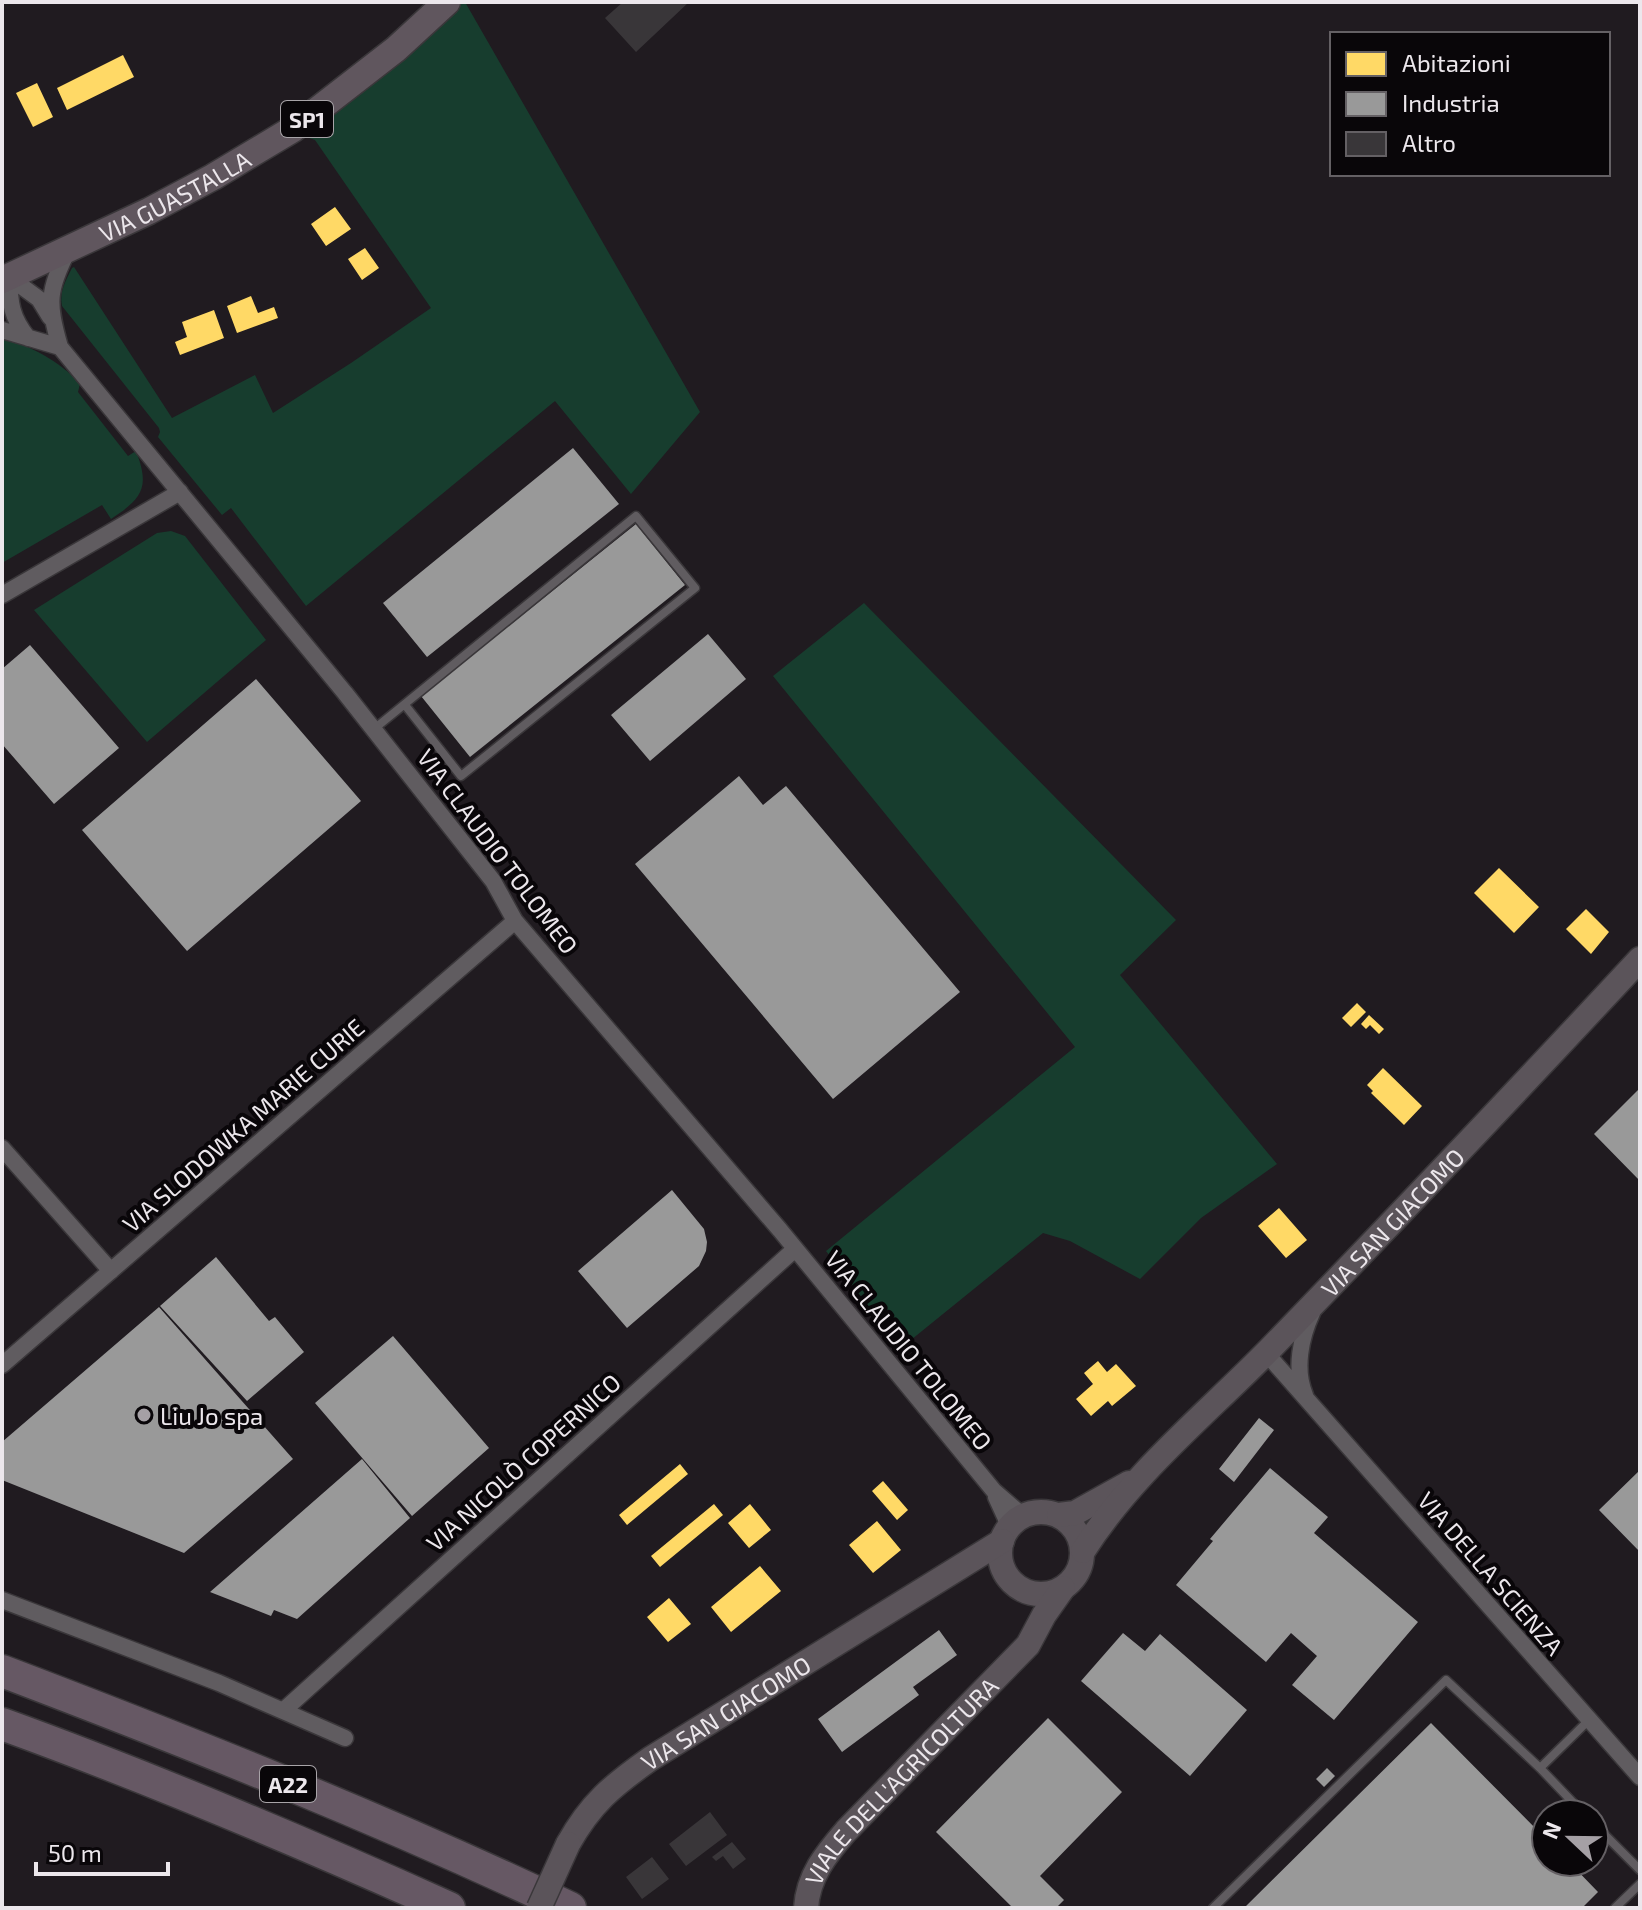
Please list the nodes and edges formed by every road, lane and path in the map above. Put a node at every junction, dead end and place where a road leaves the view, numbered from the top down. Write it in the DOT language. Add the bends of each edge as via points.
graph roads {
  1 [pos="447,2"];
  2 [pos="69,248"];
  3 [pos="6,279"];
  4 [pos="53,323"];
  5 [pos="2,330"];
  6 [pos="28,338"];
  7 [pos="60,347"];
  8 [pos="180,492"];
  9 [pos="2,595"];
  10 [pos="405,705"];
  11 [pos="374,729"];
  12 [pos="515,921"];
  13 [pos="1640,959"];
  14 [pos="2,1148"];
  15 [pos="795,1249"];
  16 [pos="111,1271"];
  17 [pos="1318,1298"];
  18 [pos="1266,1353"];
  19 [pos="2,1365"];
  20 [pos="1307,1400"];
  21 [pos="1138,1478"];
  22 [pos="994,1491"];
  23 [pos="1059,1515"];
  24 [pos="1023,1516"];
  25 [pos="1003,1537"];
  26 [pos="1083,1551"];
  27 [pos="962,1565"];
  28 [pos="1012,1580"];
  29 [pos="1063,1588"];
  30 [pos="2,1600"];
  31 [pos="1012,1661"];
  32 [pos="2,1671"];
  33 [pos="284,1710"];
  34 [pos="1589,1720"];
  35 [pos="2,1724"];
  36 [pos="345,1738"];
  37 [pos="1540,1768"];
  38 [pos="1640,1777"];
  39 [pos="1569,1798"];
  40 [pos="1610,1840"];
  41 [pos="1640,1870"];
  42 [pos="1640,1884"];
  43 [pos="449,1908"];
  44 [pos="539,1908"];
  45 [pos="570,1908"];
  46 [pos="806,1908"];
  47 [pos="1213,1908"];
  48 [pos="1615,1908"];
  1 -- 2 [label="main road, VIA GUASTALLA / SP1" via="293,129 174,198"];
  2 -- 3 [label="main road, VIA GUASTALLA / SP1"];
  2 -- 4 [label="street" via="52,285"];
  3 -- 4 [label="street" via="39,299"];
  3 -- 6 [label="street" via="12,313"];
  4 -- 7 [label="street"];
  5 -- 6 [label="street"];
  6 -- 7 [label="street"];
  7 -- 8 [label="street, VIA CLAUDIO TOLOMEO"];
  8 -- 9 [label="street"];
  8 -- 11 [label="street, VIA CLAUDIO TOLOMEO"];
  10 -- 10 [label="lane" via="636,516 695,588 461,776"];
  10 -- 11 [label="lane"];
  11 -- 12 [label="street, VIA CLAUDIO TOLOMEO" via="493,881"];
  12 -- 15 [label="street, VIA CLAUDIO TOLOMEO"];
  12 -- 16 [label="street, VIA SLODOWKA MARIE CURIE"];
  13 -- 17 [label="street, VIA SAN GIACOMO"];
  14 -- 16 [label="street"];
  15 -- 22 [label="street, VIA CLAUDIO TOLOMEO"];
  15 -- 33 [label="street, VIA NICOLÒ COPERNICO"];
  16 -- 19 [label="street, VIA SLODOWKA MARIE CURIE"];
  17 -- 18 [label="street, VIA SAN GIACOMO"];
  17 -- 20 [label="street, VIA DELLA SCIENZA" via="1304,1330 1299,1362"];
  18 -- 20 [label="street, VIA DELLA SCIENZA"];
  18 -- 21 [label="street, VIA SAN GIACOMO"];
  20 -- 34 [label="street, VIA DELLA SCIENZA"];
  21 -- 23 [label="street, VIA SAN GIACOMO" via="1075,1513"];
  21 -- 26 [label="street, VIA SAN GIACOMO"];
  22 -- 24 [label="street, VIA CLAUDIO TOLOMEO"];
  22 -- 25 [label="street, VIA CLAUDIO TOLOMEO" via="1007,1521"];
  23 -- 24 [label="street"];
  23 -- 26 [label="street" via="1076,1530"];
  24 -- 25 [label="street"];
  25 -- 27 [label="street, VIA SAN GIACOMO"];
  25 -- 28 [label="street" via="1000,1558"];
  26 -- 29 [label="street" via="1075,1577"];
  27 -- 28 [label="street" via="994,1569"];
  27 -- 44 [label="street, VIA SAN GIACOMO, bridge" via="616,1783 590,1808"];
  28 -- 29 [label="street" via="1033,1593"];
  28 -- 31 [label="street, VIALE DELL'AGRICOLTURA" via="1027,1611"];
  29 -- 31 [label="street, VIALE DELL'AGRICOLTURA"];
  30 -- 33 [label="street"];
  31 -- 46 [label="street, VIALE DELL'AGRICOLTURA" via="823,1858 812,1877"];
  32 -- 45 [label="highway, A22" via="278,1779"];
  33 -- 36 [label="street"];
  34 -- 37 [label="lane"];
  34 -- 38 [label="street, VIA DELLA SCIENZA"];
  35 -- 43 [label="highway, A22" via="115,1765"];
  37 -- 39 [label="lane"];
  37 -- 47 [label="lane" via="1446,1680"];
  40 -- 41 [label="lane"];
  42 -- 48 [label="lane"];
}
